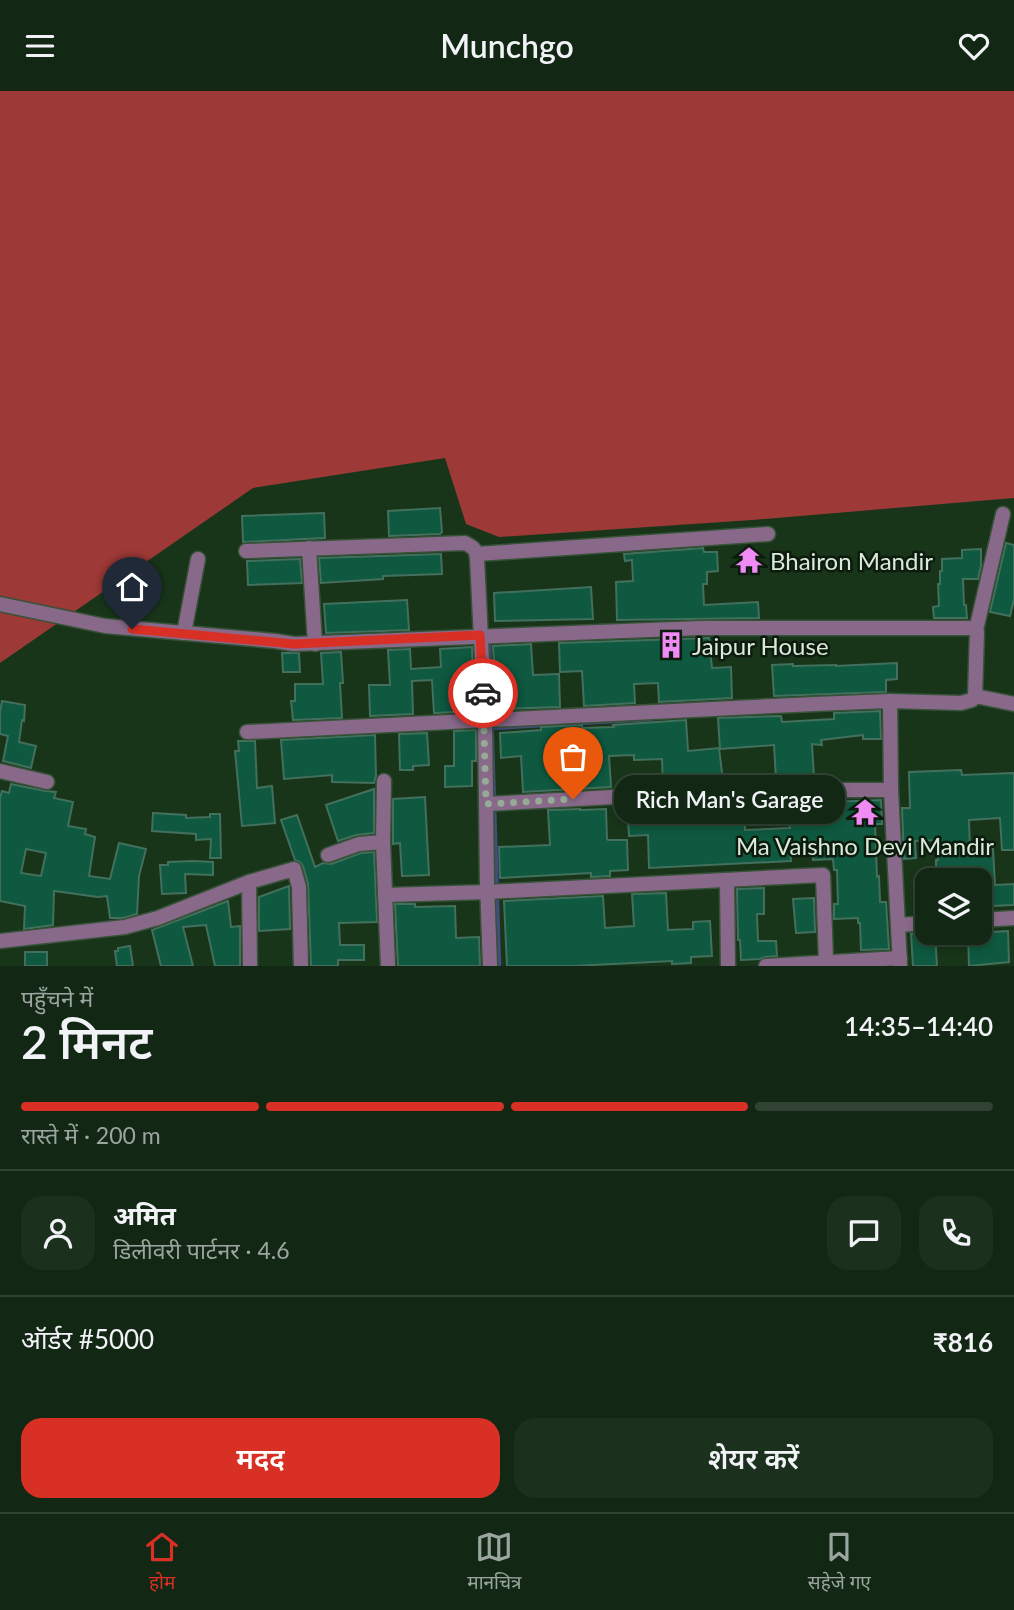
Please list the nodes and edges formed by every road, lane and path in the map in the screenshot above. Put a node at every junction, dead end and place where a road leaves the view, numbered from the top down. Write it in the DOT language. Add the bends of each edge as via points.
graph roads {
  1 [pos="1003,514"];
  2 [pos="768,534"];
  3 [pos="309,548"];
  4 [pos="246,551"];
  5 [pos="477,554"];
  6 [pos="198,559"];
  7 [pos="0,604"];
  8 [pos="976,629"];
  9 [pos="184,633"];
  10 [pos="480,635"];
  11 [pos="315,644"];
  12 [pos="975,696"];
  13 [pos="890,701"];
  14 [pos="1014,704"];
  15 [pos="490,720"];
  16 [pos="247,731"];
  17 [pos="0,771"];
  18 [pos="384,781"];
  19 [pos="47,782"];
  20 [pos="891,790"];
  21 [pos="486,804"];
  22 [pos="383,842"];
  23 [pos="328,855"];
  24 [pos="727,880"];
  25 [pos="250,882"];
  26 [pos="487,892"];
  27 [pos="385,895"];
  28 [pos="1014,918"];
  29 [pos="992,919"];
  30 [pos="915,924"];
  31 [pos="898,925"];
  32 [pos="0,941"];
  33 [pos="826,961"];
  34 [pos="900,962"];
  35 [pos="250,966"];
  36 [pos="301,966"];
  37 [pos="388,966"];
  38 [pos="489,966"];
  39 [pos="729,966"];
  40 [pos="766,966"];
  1 -- 8 [label="street"];
  2 -- 5 [label="street"];
  3 -- 4 [label="street"];
  3 -- 5 [label="street" via="465,543"];
  3 -- 11 [label="street"];
  5 -- 10 [label="street"];
  6 -- 9 [label="street"];
  7 -- 9 [label="street" via="105,626"];
  8 -- 10 [label="street" via="701,628"];
  8 -- 12 [label="street"];
  9 -- 11 [label="street"];
  10 -- 11 [label="street"];
  10 -- 15 [label="street"];
  12 -- 13 [label="street" via="961,703"];
  12 -- 14 [label="street"];
  13 -- 15 [label="street"];
  13 -- 20 [label="street"];
  15 -- 16 [label="street"];
  15 -- 21 [label="street"];
  17 -- 19 [label="street"];
  18 -- 22 [label="street"];
  20 -- 21 [label="street" via="741,790"];
  20 -- 31 [label="street"];
  21 -- 26 [label="street"];
  22 -- 23 [label="street" via="359,844"];
  22 -- 27 [label="street"];
  24 -- 26 [label="street"];
  24 -- 33 [label="street" via="823,875"];
  24 -- 39 [label="street"];
  25 -- 32 [label="street" via="125,927"];
  25 -- 35 [label="street"];
  25 -- 36 [label="street" via="294,869 299,887"];
  26 -- 27 [label="street"];
  26 -- 38 [label="street"];
  27 -- 37 [label="street"];
  28 -- 29 [label="street"];
  30 -- 31 [label="street"];
  31 -- 34 [label="street"];
  33 -- 34 [label="street"];
  33 -- 40 [label="street"];
}
